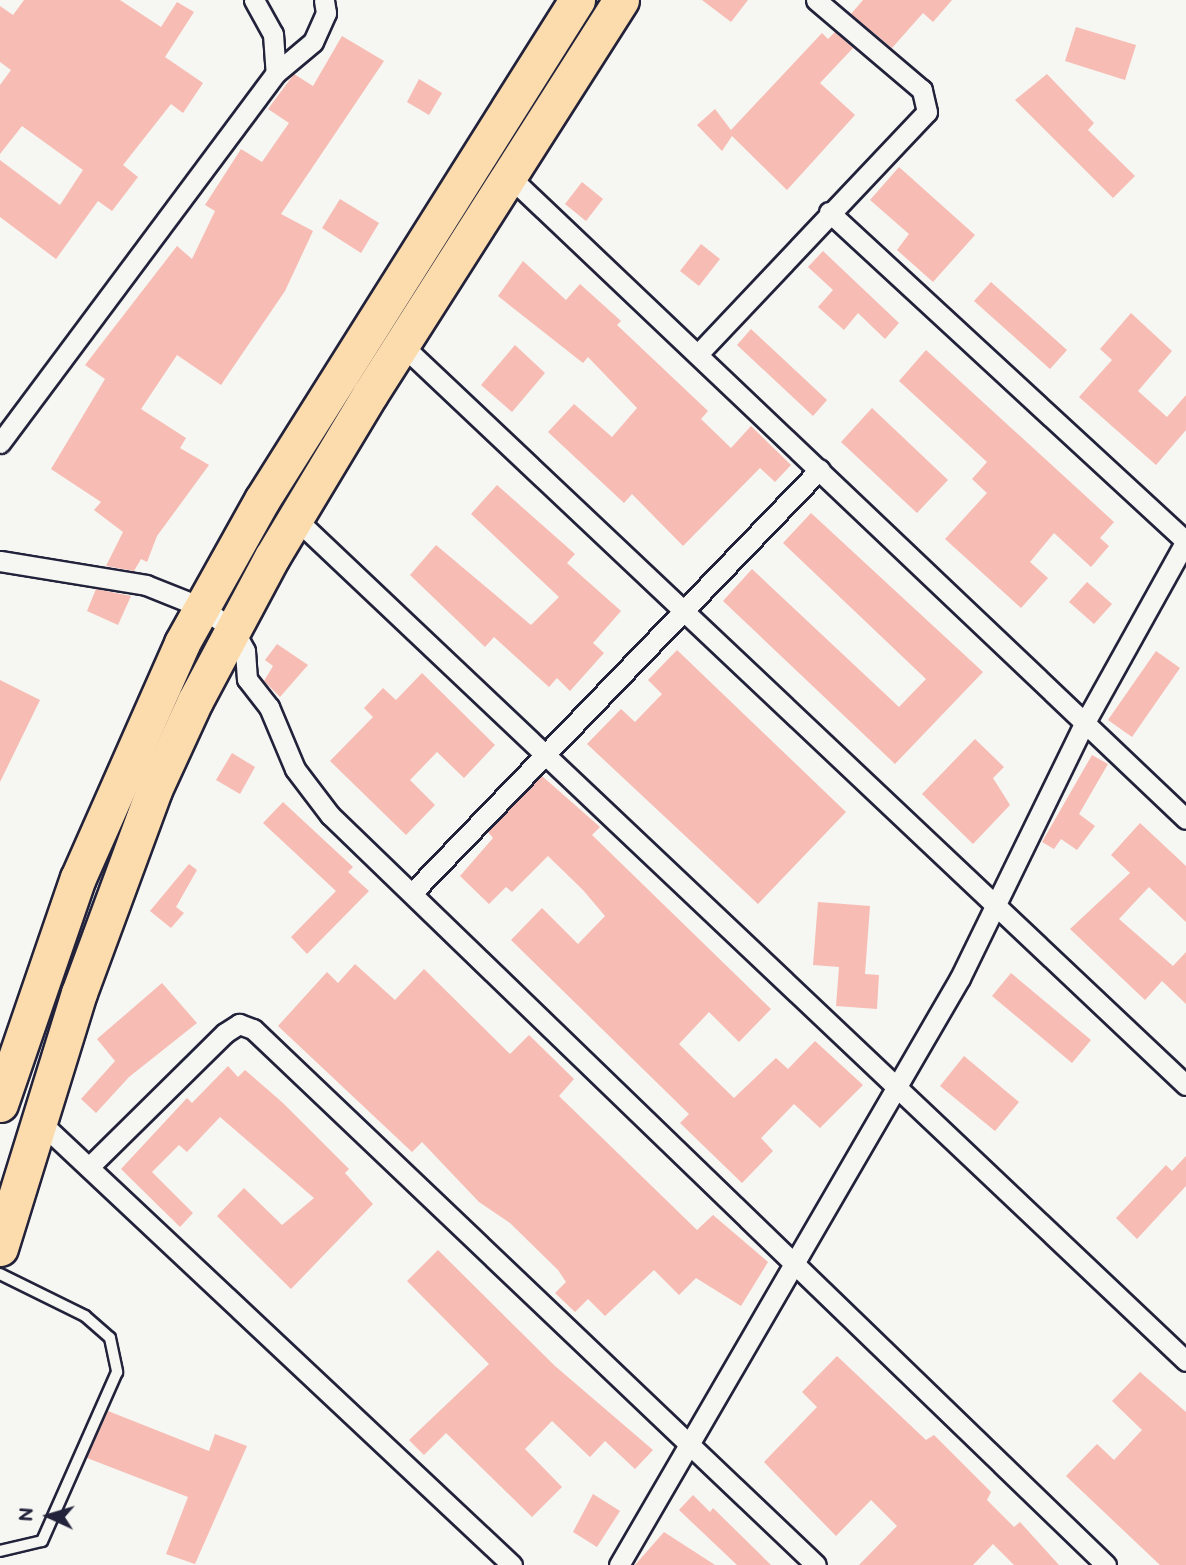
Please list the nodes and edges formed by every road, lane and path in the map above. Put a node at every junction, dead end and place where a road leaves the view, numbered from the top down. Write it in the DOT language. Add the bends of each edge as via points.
graph roads {
  1 [pos="254,0"];
  2 [pos="324,0"];
  3 [pos="577,0"];
  4 [pos="621,0"];
  5 [pos="816,0"];
  6 [pos="276,73"];
  7 [pos="510,177"];
  8 [pos="828,212"];
  9 [pos="402,345"];
  10 [pos="698,354"];
  11 [pos="0,443"];
  12 [pos="820,469"];
  13 [pos="296,519"];
  14 [pos="1186,541"];
  15 [pos="0,561"];
  16 [pos="201,607"];
  17 [pos="684,612"];
  18 [pos="233,629"];
  19 [pos="1084,724"];
  20 [pos="548,751"];
  21 [pos="1186,819"];
  22 [pos="412,893"];
  23 [pos="997,907"];
  24 [pos="897,1085"];
  25 [pos="1186,1085"];
  26 [pos="0,1104"];
  27 [pos="38,1119"];
  28 [pos="89,1167"];
  29 [pos="0,1248"];
  30 [pos="794,1261"];
  31 [pos="0,1275"];
  32 [pos="1186,1361"];
  33 [pos="688,1443"];
  34 [pos="0,1551"];
  35 [pos="512,1565"];
  36 [pos="619,1565"];
  37 [pos="816,1565"];
  38 [pos="1105,1565"];
  1 -- 6 [label="street" via="272,34"];
  2 -- 6 [label="street" via="326,13 313,42"];
  3 -- 16 [label="highway"];
  4 -- 7 [label="highway"];
  5 -- 8 [label="street" via="922,90 927,112"];
  6 -- 11 [label="street"];
  7 -- 9 [label="highway"];
  7 -- 10 [label="street"];
  8 -- 10 [label="street"];
  8 -- 14 [label="street"];
  9 -- 13 [label="highway"];
  9 -- 17 [label="street"];
  10 -- 12 [label="street"];
  12 -- 17 [label="street"];
  12 -- 19 [label="street"];
  13 -- 18 [label="highway"];
  13 -- 20 [label="street"];
  14 -- 19 [label="street"];
  15 -- 16 [label="street" via="146,584"];
  16 -- 18 [label="street"];
  16 -- 26 [label="highway" via="87,855"];
  17 -- 20 [label="street"];
  17 -- 23 [label="street"];
  18 -- 22 [label="street" via="245,651 247,679 269,707 295,769 330,815"];
  18 -- 27 [label="highway" via="141,823"];
  19 -- 21 [label="street"];
  19 -- 23 [label="street"];
  20 -- 22 [label="street"];
  20 -- 24 [label="street"];
  22 -- 30 [label="street"];
  23 -- 24 [label="street"];
  23 -- 25 [label="street"];
  24 -- 30 [label="street"];
  24 -- 32 [label="street"];
  27 -- 28 [label="street"];
  27 -- 29 [label="highway"];
  28 -- 33 [label="street" via="225,1033 239,1024 253,1029"];
  28 -- 35 [label="street"];
  30 -- 33 [label="street"];
  30 -- 38 [label="street"];
  31 -- 34 [label="lane" via="85,1316 110,1338 117,1372 42,1541"];
  33 -- 36 [label="street"];
  33 -- 37 [label="street"];
}
